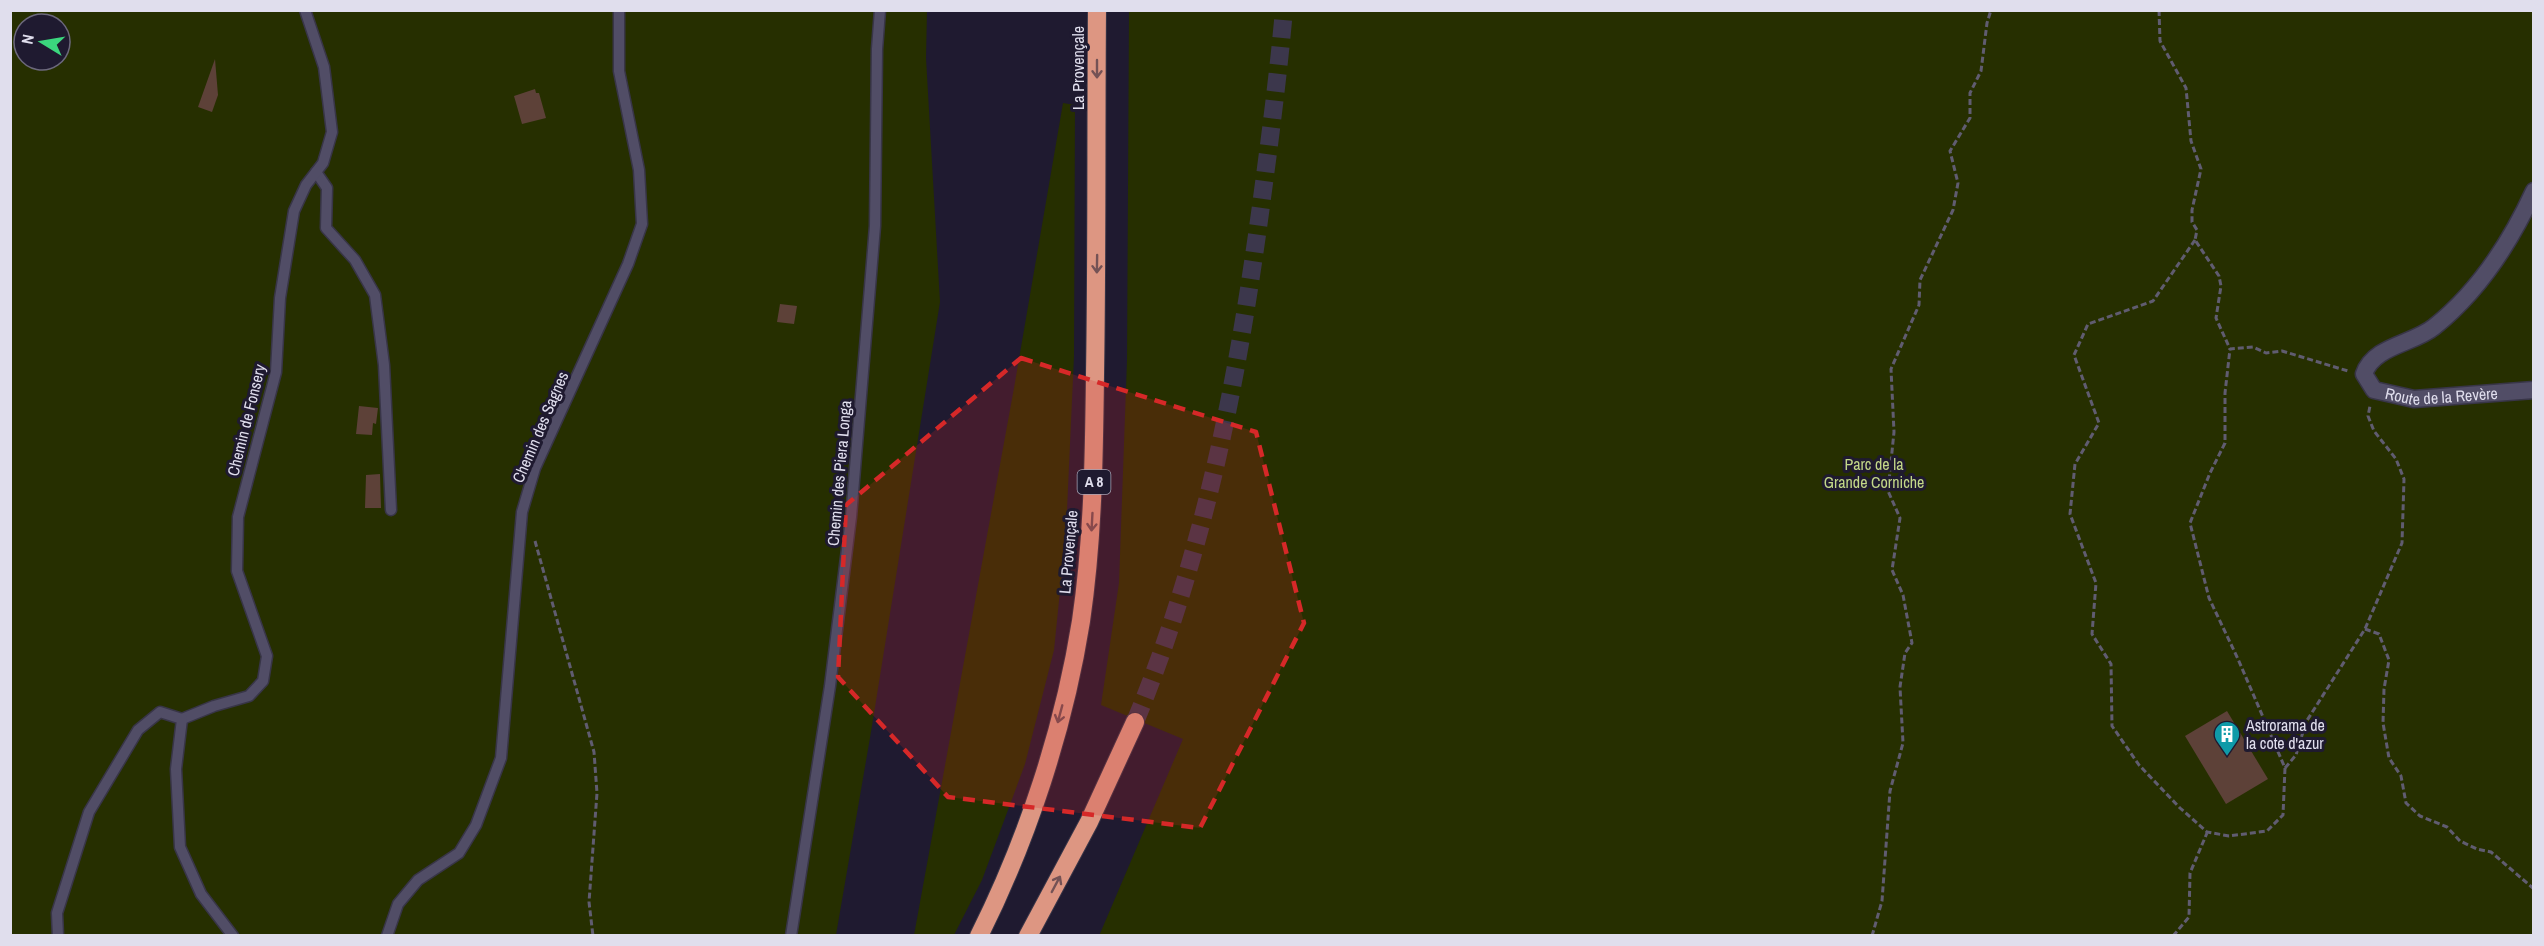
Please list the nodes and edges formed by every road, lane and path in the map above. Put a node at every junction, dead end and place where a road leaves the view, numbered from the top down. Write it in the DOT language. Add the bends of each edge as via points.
graph roads {
  1 [pos="305,10"];
  2 [pos="619,10"];
  3 [pos="880,10"];
  4 [pos="1097,10"];
  5 [pos="1991,10"];
  6 [pos="2159,10"];
  7 [pos="316,172"];
  8 [pos="2534,191"];
  9 [pos="2195,240"];
  10 [pos="2230,349"];
  11 [pos="2364,374"];
  12 [pos="2374,390"];
  13 [pos="2534,390"];
  14 [pos="391,510"];
  15 [pos="534,540"];
  16 [pos="2365,629"];
  17 [pos="182,719"];
  18 [pos="1135,723"];
  19 [pos="2285,768"];
  20 [pos="2207,832"];
  21 [pos="2534,889"];
  22 [pos="58,936"];
  23 [pos="233,936"];
  24 [pos="387,936"];
  25 [pos="593,936"];
  26 [pos="791,936"];
  27 [pos="979,936"];
  28 [pos="1028,936"];
  29 [pos="1872,936"];
  30 [pos="2173,936"];
  1 -- 7 [label="lane, Chemin de Fonsery" via="324,67 332,132 323,163"];
  2 -- 24 [label="lane, Chemin des Sagnes" via="619,71 639,170 642,224 623,275 535,468 522,512 501,758 476,825 459,853 418,880 399,904"];
  3 -- 26 [label="lane, Chemin des Piera Longa" via="876,225 851,517 830,686"];
  4 -- 27 [label="highway, La Provençale / A 8, one-way" via="1094,480 1081,623 1048,760 1021,839"];
  5 -- 29 [label="path" via="1981,71 1970,93 1970,118 1950,151 1958,183 1953,210 1920,280 1919,305 1890,369 1894,432 1888,491 1900,518 1892,570 1903,595 1912,643 1905,653 1900,687 1903,743 1890,791 1882,901"];
  6 -- 9 [label="path" via="2160,40 2186,88 2191,141 2201,169 2192,210"];
  7 -- 14 [label="lane" via="327,188 326,228 355,260 375,295 384,365"];
  7 -- 17 [label="lane, Chemin de Fonsery" via="294,211 280,298 276,372 238,517 237,572 267,656 263,681 249,696"];
  8 -- 11 [label="street, Route de la Revère" via="2491,266 2456,310 2427,333 2375,356"];
  9 -- 10 [label="path" via="2219,276 2216,318"];
  9 -- 20 [label="path" via="2153,301 2088,324 2074,355 2100,423 2075,464 2070,514 2096,583 2092,634 2111,664 2112,726 2139,765"];
  10 -- 11 [label="path" via="2282,351"];
  10 -- 19 [label="path" via="2225,443 2190,523 2209,598"];
  11 -- 12 [label="street, Route de la Revère"];
  12 -- 13 [label="street, Route de la Revère" via="2414,399"];
  12 -- 16 [label="path" via="2368,416 2374,431 2396,459 2404,480 2404,495 2402,543"];
  15 -- 25 [label="path" via="594,752 597,793 590,902"];
  16 -- 19 [label="path" via="2306,722 2296,755"];
  16 -- 21 [label="path" via="2379,634 2389,660 2383,723 2389,758 2401,776 2406,803 2420,816 2447,827 2460,841 2491,852"];
  17 -- 22 [label="lane" via="160,712 138,730 89,812 57,913"];
  17 -- 23 [label="lane" via="176,769 180,847 201,894"];
  28 -- 18 [label="highway, one-way" via="1089,822"];
  19 -- 20 [label="path" via="2283,815 2267,831 2229,836"];
  20 -- 30 [label="path" via="2190,873 2189,917"];
}
